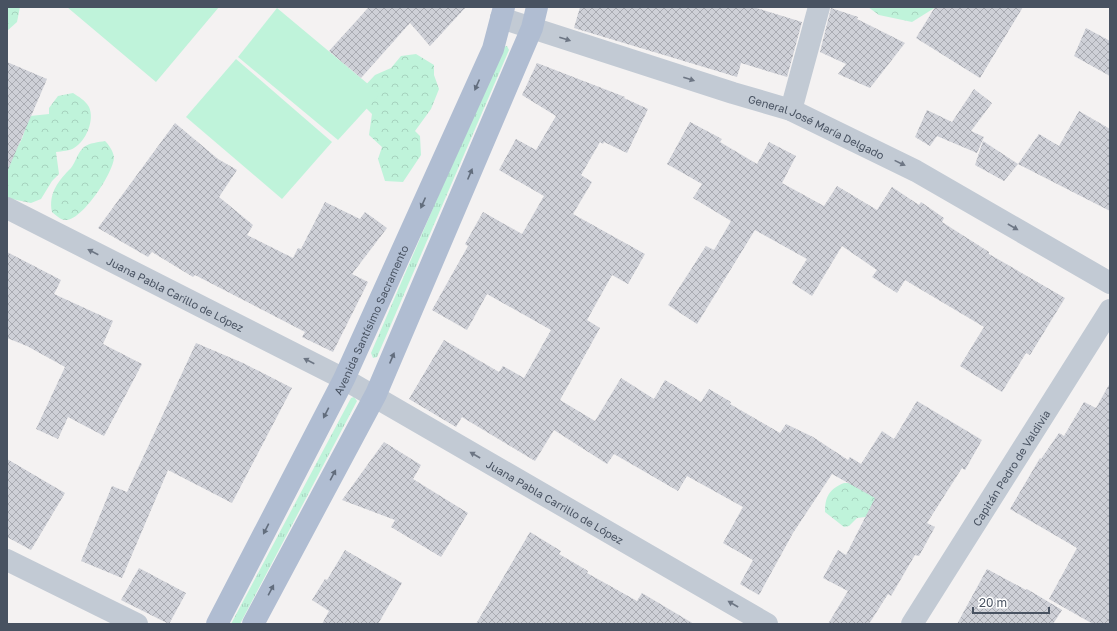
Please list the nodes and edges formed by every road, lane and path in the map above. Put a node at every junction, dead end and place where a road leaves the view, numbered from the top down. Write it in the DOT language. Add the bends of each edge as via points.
graph roads {
  1 [pos="538,7"];
  2 [pos="819,7"];
  3 [pos="503,12"];
  4 [pos="532,28"];
  5 [pos="790,110"];
  6 [pos="7,208"];
  7 [pos="1110,283"];
  8 [pos="1110,310"];
  9 [pos="344,379"];
  10 [pos="375,397"];
  11 [pos="7,560"];
  12 [pos="137,624"];
  13 [pos="217,624"];
  14 [pos="253,624"];
  15 [pos="767,624"];
  16 [pos="912,624"];
  1 -- 4 [label="main road"];
  2 -- 5 [label="street"];
  3 -- 4 [label="street, General José María Delgado"];
  3 -- 9 [label="main road, Avenida Santísimo Sacramento, one-way" via="493,49"];
  4 -- 5 [label="street, General José María Delgado, one-way"];
  10 -- 4 [label="main road, one-way"];
  5 -- 7 [label="street, General José María Delgado, one-way" via="916,171"];
  9 -- 6 [label="street, Juana Pabla Carillo de López, one-way"];
  8 -- 16 [label="street, Capitán Pedro de Valdivia"];
  9 -- 10 [label="street, Juana Pabla Carrillo de López"];
  9 -- 13 [label="main road, Avenida Santísimo Sacramento, one-way"];
  14 -- 10 [label="main road, one-way"];
  15 -- 10 [label="street, Juana Pabla Carrillo de López, one-way"];
  11 -- 12 [label="street"];
}
